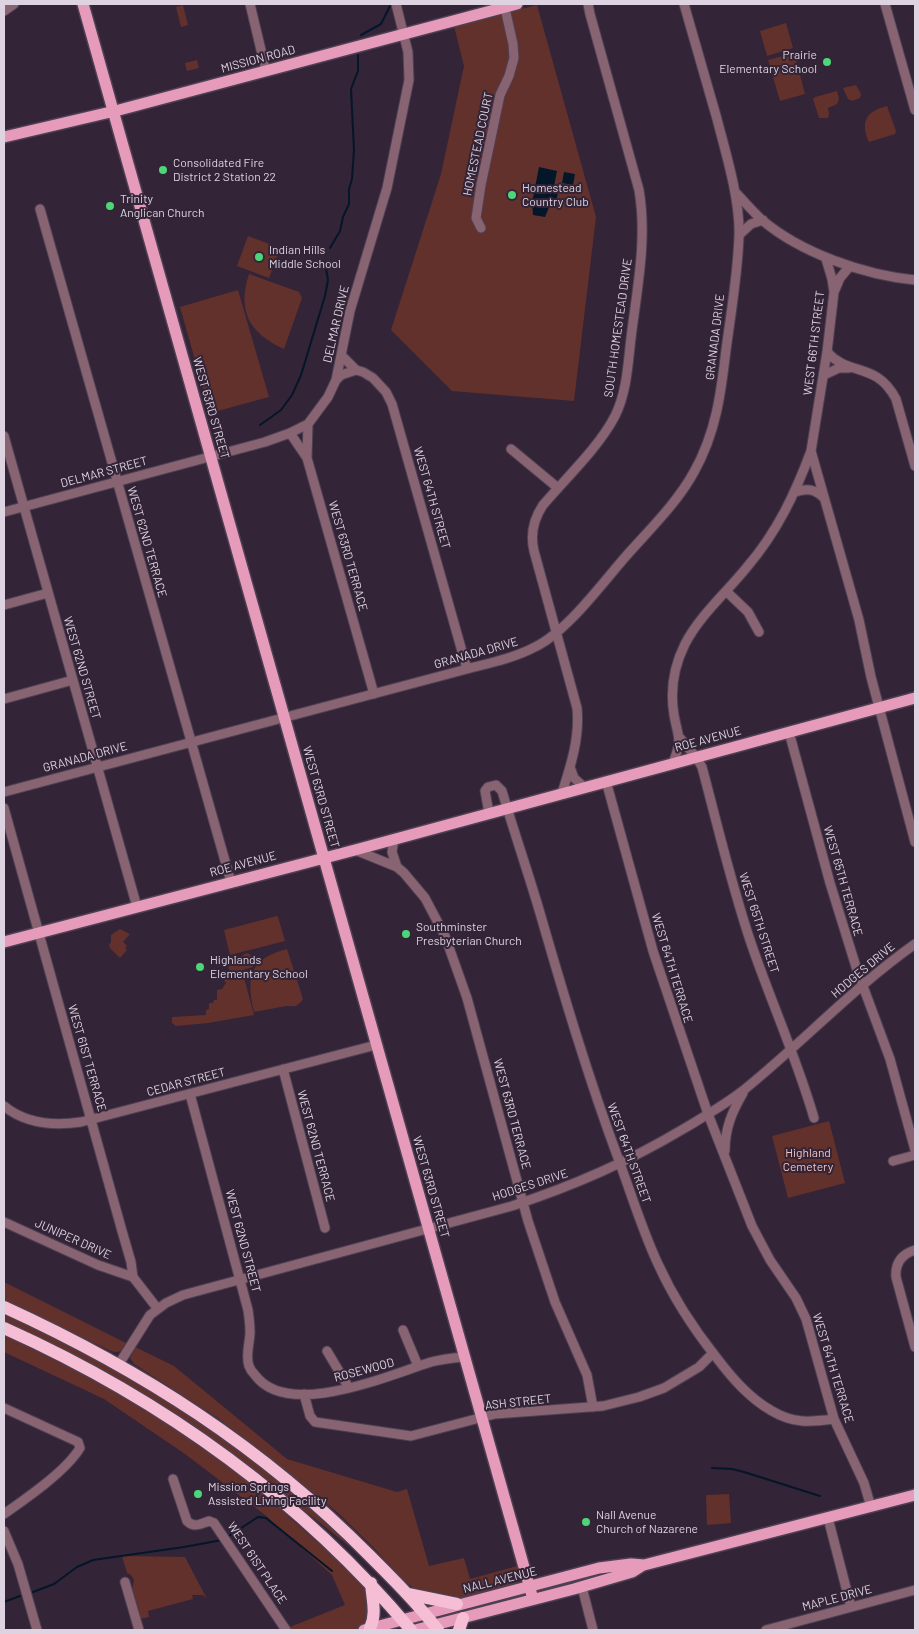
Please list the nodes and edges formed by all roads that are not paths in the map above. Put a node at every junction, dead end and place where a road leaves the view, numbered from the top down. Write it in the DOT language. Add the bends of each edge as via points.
graph roads {
  1 [pos="14,4"];
  2 [pos="83,4"];
  3 [pos="250,4"];
  4 [pos="396,4"];
  5 [pos="517,4"];
  6 [pos="583,4"];
  7 [pos="588,4"];
  8 [pos="684,4"];
  9 [pos="885,4"];
  10 [pos="504,6"];
  11 [pos="4,11"];
  12 [pos="590,14"];
  13 [pos="403,34"];
  14 [pos="266,71"];
  15 [pos="915,110"];
  16 [pos="113,112"];
  17 [pos="4,137"];
  18 [pos="734,192"];
  19 [pos="40,209"];
  20 [pos="763,220"];
  21 [pos="481,228"];
  22 [pos="739,235"];
  23 [pos="826,258"];
  24 [pos="850,266"];
  25 [pos="915,280"];
  26 [pos="834,292"];
  27 [pos="827,352"];
  28 [pos="341,355"];
  29 [pos="851,367"];
  30 [pos="356,370"];
  31 [pos="824,375"];
  32 [pos="336,380"];
  33 [pos="308,424"];
  34 [pos="290,433"];
  35 [pos="4,436"];
  36 [pos="511,449"];
  37 [pos="811,451"];
  38 [pos="210,457"];
  39 [pos="307,458"];
  40 [pos="915,466"];
  41 [pos="117,482"];
  42 [pos="558,488"];
  43 [pos="795,492"];
  44 [pos="824,498"];
  45 [pos="24,506"];
  46 [pos="4,512"];
  47 [pos="726,592"];
  48 [pos="48,593"];
  49 [pos="4,605"];
  50 [pos="556,632"];
  51 [pos="759,632"];
  52 [pos="467,669"];
  53 [pos="73,680"];
  54 [pos="374,694"];
  55 [pos="915,698"];
  56 [pos="4,699"];
  57 [pos="879,708"];
  58 [pos="284,718"];
  59 [pos="789,732"];
  60 [pos="680,738"];
  61 [pos="190,742"];
  62 [pos="696,757"];
  63 [pos="673,763"];
  64 [pos="98,767"];
  65 [pos="570,767"];
  66 [pos="606,781"];
  67 [pos="584,787"];
  68 [pos="4,792"];
  69 [pos="562,793"];
  70 [pos="4,808"];
  71 [pos="507,808"];
  72 [pos="489,813"];
  73 [pos="394,839"];
  74 [pos="915,842"];
  75 [pos="356,850"];
  76 [pos="324,857"];
  77 [pos="397,867"];
  78 [pos="231,882"];
  79 [pos="137,907"];
  80 [pos="39,932"];
  81 [pos="4,942"];
  82 [pos="915,944"];
  83 [pos="863,985"];
  84 [pos="376,1045"];
  85 [pos="792,1049"];
  86 [pos="283,1069"];
  87 [pos="744,1090"];
  88 [pos="190,1094"];
  89 [pos="4,1106"];
  90 [pos="708,1114"];
  91 [pos="814,1118"];
  92 [pos="92,1119"];
  93 [pos="915,1150"];
  94 [pos="915,1155"];
  95 [pos="725,1159"];
  96 [pos="893,1160"];
  97 [pos="620,1164"];
  98 [pos="522,1202"];
  99 [pos="4,1222"];
  100 [pos="325,1228"];
  101 [pos="428,1229"];
  102 [pos="915,1250"];
  103 [pos="132,1277"];
  104 [pos="240,1280"];
  105 [pos="4,1307"];
  106 [pos="157,1308"];
  107 [pos="4,1328"];
  108 [pos="403,1330"];
  109 [pos="915,1347"];
  110 [pos="326,1351"];
  111 [pos="713,1353"];
  112 [pos="464,1357"];
  113 [pos="119,1364"];
  114 [pos="418,1366"];
  115 [pos="269,1388"];
  116 [pos="349,1388"];
  117 [pos="304,1394"];
  118 [pos="593,1407"];
  119 [pos="4,1408"];
  120 [pos="481,1418"];
  121 [pos="834,1419"];
  122 [pos="173,1479"];
  123 [pos="915,1495"];
  124 [pos="871,1507"];
  125 [pos="4,1514"];
  126 [pos="828,1518"];
  127 [pos="4,1531"];
  128 [pos="644,1565"];
  129 [pos="125,1582"];
  130 [pos="371,1583"];
  131 [pos="529,1587"];
  132 [pos="582,1587"];
  133 [pos="915,1590"];
  134 [pos="408,1594"];
  135 [pos="533,1599"];
  136 [pos="457,1604"];
  137 [pos="851,1607"];
  138 [pos="424,1613"];
  139 [pos="402,1620"];
  140 [pos="461,1624"];
  141 [pos="436,1628"];
  142 [pos="367,1629"];
  143 [pos="37,1630"];
  144 [pos="139,1630"];
  145 [pos="286,1630"];
  146 [pos="413,1630"];
  147 [pos="593,1630"];
  148 [pos="766,1630"];
  1 -- 11 [label="street"];
  2 -- 16 [label="main road, WEST 63RD STREET"];
  3 -- 14 [label="street"];
  4 -- 13 [label="street"];
  5 -- 10 [label="main road, MISSION ROAD"];
  6 -- 12 [label="street, SOUTH HOMESTEAD DRIVE"];
  7 -- 12 [label="street, SOUTH HOMESTEAD DRIVE"];
  8 -- 18 [label="street"];
  9 -- 15 [label="street"];
  10 -- 13 [label="main road, MISSION ROAD"];
  10 -- 21 [label="street, HOMESTEAD COURT" via="514,58 500,95 481,185 476,218"];
  12 -- 42 [label="street, SOUTH HOMESTEAD DRIVE" via="639,190 643,238 626,380 620,405 608,428"];
  13 -- 14 [label="main road, MISSION ROAD"];
  13 -- 28 [label="street, DELMAR DRIVE" via="410,66 405,102 387,188 357,286"];
  14 -- 16 [label="main road, MISSION ROAD"];
  16 -- 17 [label="main road, MISSION ROAD"];
  16 -- 38 [label="main road, WEST 63RD STREET"];
  18 -- 20 [label="street"];
  18 -- 22 [label="street, GRANADA DRIVE"];
  19 -- 41 [label="street, WEST 62ND TERRACE"];
  20 -- 22 [label="street" via="750,224"];
  20 -- 23 [label="street"];
  22 -- 50 [label="street, GRANADA DRIVE" via="719,408 703,455 673,502"];
  23 -- 24 [label="street"];
  23 -- 26 [label="street, WEST 66TH STREET"];
  24 -- 25 [label="street"];
  24 -- 26 [label="street"];
  26 -- 27 [label="street, WEST 66TH STREET"];
  27 -- 29 [label="street"];
  27 -- 31 [label="street, WEST 66TH STREET"];
  28 -- 30 [label="street, WEST 64TH STREET"];
  28 -- 32 [label="street, DELMAR DRIVE"];
  29 -- 31 [label="street"];
  29 -- 40 [label="street" via="877,376 892,392"];
  30 -- 32 [label="street"];
  30 -- 52 [label="street, WEST 64TH STREET" via="373,378 392,404"];
  31 -- 37 [label="street, WEST 66TH STREET"];
  32 -- 33 [label="street, DELMAR DRIVE" via="328,398"];
  33 -- 34 [label="street, DELMAR DRIVE"];
  33 -- 39 [label="street, WEST 63RD TERRACE"];
  34 -- 38 [label="street, DELMAR DRIVE"];
  34 -- 39 [label="street"];
  35 -- 45 [label="street, WEST 62ND STREET"];
  36 -- 42 [label="street"];
  37 -- 43 [label="street, WEST 65TH STREET"];
  37 -- 44 [label="street, WEST 66TH STREET"];
  38 -- 41 [label="street, DELMAR STREET"];
  38 -- 58 [label="main road, WEST 63RD STREET"];
  39 -- 54 [label="street, WEST 63RD TERRACE"];
  41 -- 45 [label="street, DELMAR STREET"];
  41 -- 61 [label="street, WEST 62ND TERRACE"];
  42 -- 50 [label="street, SOUTH HOMESTEAD DRIVE" via="537,514 532,536"];
  43 -- 44 [label="street" via="810,489"];
  43 -- 47 [label="street, WEST 65TH STREET" via="761,551"];
  44 -- 57 [label="street, WEST 66TH STREET" via="859,620"];
  45 -- 46 [label="street, DELMAR STREET"];
  45 -- 48 [label="street, WEST 62ND STREET"];
  47 -- 51 [label="street" via="748,612"];
  47 -- 60 [label="street, WEST 65TH STREET" via="694,630 677,665 672,696"];
  48 -- 49 [label="street"];
  48 -- 53 [label="street, WEST 62ND STREET"];
  50 -- 52 [label="street, GRANADA DRIVE" via="518,655"];
  50 -- 65 [label="street, SOUTH HOMESTEAD DRIVE" via="579,722"];
  52 -- 54 [label="street, GRANADA DRIVE"];
  53 -- 56 [label="street"];
  53 -- 64 [label="street, WEST 62ND STREET"];
  54 -- 58 [label="street, GRANADA DRIVE"];
  55 -- 57 [label="main road, ROE AVENUE"];
  57 -- 59 [label="main road, ROE AVENUE"];
  57 -- 74 [label="street, WEST 66TH STREET"];
  58 -- 61 [label="street, GRANADA DRIVE"];
  58 -- 76 [label="main road, WEST 63RD STREET"];
  59 -- 62 [label="main road, ROE AVENUE"];
  59 -- 83 [label="street, WEST 65TH TERRACE" via="830,883"];
  60 -- 62 [label="street, WEST 65TH STREET"];
  60 -- 63 [label="street, WEST 65TH STREET"];
  61 -- 64 [label="street, GRANADA DRIVE"];
  61 -- 78 [label="street, WEST 62ND TERRACE"];
  62 -- 63 [label="main road, ROE AVENUE"];
  62 -- 85 [label="street, WEST 65TH STREET" via="702,767 752,945"];
  63 -- 66 [label="main road, ROE AVENUE"];
  64 -- 68 [label="street, GRANADA DRIVE"];
  64 -- 79 [label="street, WEST 62ND STREET"];
  65 -- 67 [label="street" via="574,778"];
  65 -- 69 [label="street, SOUTH HOMESTEAD DRIVE"];
  66 -- 67 [label="main road, ROE AVENUE"];
  66 -- 90 [label="street, WEST 64TH TERRACE" via="653,951"];
  67 -- 69 [label="main road, ROE AVENUE"];
  69 -- 71 [label="main road, ROE AVENUE"];
  70 -- 80 [label="street, WEST 61ST TERRACE"];
  71 -- 72 [label="main road, ROE AVENUE"];
  71 -- 72 [label="street" via="499,786 491,786 484,794"];
  71 -- 97 [label="street, WEST 64TH STREET" via="572,1023"];
  72 -- 73 [label="main road, ROE AVENUE"];
  73 -- 75 [label="main road, ROE AVENUE"];
  73 -- 77 [label="street" via="392,852"];
  75 -- 76 [label="main road, ROE AVENUE"];
  75 -- 77 [label="street, WEST 63RD TERRACE"];
  76 -- 78 [label="main road, ROE AVENUE"];
  76 -- 84 [label="main road, WEST 63RD STREET"];
  77 -- 98 [label="street, WEST 63RD TERRACE" via="425,898 445,936 469,1007"];
  78 -- 79 [label="main road, ROE AVENUE"];
  79 -- 80 [label="main road, ROE AVENUE"];
  80 -- 81 [label="main road, ROE AVENUE"];
  80 -- 92 [label="street, WEST 61ST TERRACE"];
  82 -- 83 [label="street, HODGES DRIVE"];
  83 -- 85 [label="street, HODGES DRIVE"];
  83 -- 93 [label="street, WEST 65TH TERRACE" via="890,1059"];
  84 -- 86 [label="street, CEDAR STREET"];
  84 -- 101 [label="main road, WEST 63RD STREET"];
  85 -- 87 [label="street, HODGES DRIVE"];
  85 -- 91 [label="street, WEST 65TH STREET"];
  86 -- 88 [label="street, CEDAR STREET"];
  86 -- 100 [label="street, WEST 62ND TERRACE"];
  87 -- 90 [label="street, HODGES DRIVE"];
  87 -- 95 [label="street, WEST 64TH TERRACE" via="725,1135"];
  88 -- 92 [label="street, CEDAR STREET"];
  88 -- 104 [label="street, WEST 62ND STREET"];
  89 -- 92 [label="street, CEDAR STREET" via="40,1122 67,1124"];
  90 -- 95 [label="street, WEST 64TH TERRACE"];
  90 -- 97 [label="street, HODGES DRIVE"];
  92 -- 103 [label="street, WEST 61ST TERRACE" via="131,1262"];
  94 -- 96 [label="street"];
  95 -- 121 [label="street, WEST 64TH TERRACE" via="752,1226 806,1319"];
  97 -- 98 [label="street, HODGES DRIVE" via="558,1191"];
  97 -- 111 [label="street, WEST 64TH STREET" via="665,1279"];
  98 -- 101 [label="street, HODGES DRIVE"];
  98 -- 118 [label="street, WEST 63RD TERRACE" via="544,1273 587,1375"];
  99 -- 103 [label="street, JUNIPER DRIVE"];
  101 -- 104 [label="street, HODGES DRIVE"];
  101 -- 112 [label="main road, WEST 63RD STREET"];
  102 -- 109 [label="street" via="906,1253 896,1269"];
  103 -- 106 [label="street"];
  104 -- 106 [label="street, HODGES DRIVE" via="183,1295"];
  104 -- 115 [label="street, WEST 62ND STREET" via="250,1323 249,1367"];
  105 -- 113 [label="highway"];
  106 -- 113 [label="street, HODGES DRIVE" via="144,1322"];
  107 -- 130 [label="highway" via="109,1380 208,1443 277,1496"];
  108 -- 114 [label="street"];
  110 -- 116 [label="street"];
  111 -- 118 [label="street, ASH STREET" via="699,1367 664,1388 640,1398"];
  111 -- 121 [label="street, WEST 64TH STREET" via="739,1385 773,1412 809,1422"];
  112 -- 114 [label="street, ROSEWOOD"];
  112 -- 120 [label="main road, WEST 63RD STREET"];
  113 -- 134 [label="highway" via="218,1427 275,1470 324,1512"];
  114 -- 116 [label="street, ROSEWOOD"];
  115 -- 117 [label="street, ROSEWOOD" via="285,1394"];
  116 -- 117 [label="street, ROSEWOOD"];
  117 -- 120 [label="street, ASH STREET" via="315,1422 411,1436"];
  118 -- 120 [label="street, ASH STREET" via="495,1414"];
  119 -- 125 [label="street" via="78,1442 80,1448 74,1458"];
  120 -- 131 [label="main road, WEST 63RD STREET"];
  121 -- 124 [label="street, WEST 64TH TERRACE" via="864,1483"];
  122 -- 145 [label="street, WEST 61ST PLACE" via="187,1521 197,1525 209,1521 214,1523"];
  123 -- 124 [label="main road, NALL AVENUE"];
  124 -- 126 [label="main road, NALL AVENUE"];
  126 -- 128 [label="main road, NALL AVENUE"];
  126 -- 137 [label="street"];
  127 -- 143 [label="street" via="18,1564"];
  128 -- 131 [label="main road, NALL AVENUE" via="599,1568"];
  128 -- 132 [label="main road, NALL AVENUE" via="632,1572"];
  129 -- 144 [label="street"];
  130 -- 139 [label="highway"];
  130 -- 142 [label="highway" via="374,1620"];
  131 -- 135 [label="main road, WEST 63RD STREET"];
  131 -- 136 [label="main road, NALL AVENUE"];
  132 -- 135 [label="main road, NALL AVENUE"];
  132 -- 147 [label="street"];
  133 -- 137 [label="street, MAPLE DRIVE"];
  134 -- 136 [label="highway"];
  134 -- 138 [label="highway"];
  135 -- 140 [label="main road, NALL AVENUE"];
  136 -- 138 [label="main road, NALL AVENUE"];
  137 -- 148 [label="street, MAPLE DRIVE"];
  138 -- 139 [label="main road, NALL AVENUE"];
  138 -- 141 [label="highway"];
  139 -- 142 [label="main road, NALL AVENUE"];
  139 -- 146 [label="highway"];
  140 -- 141 [label="main road, NALL AVENUE"];
  141 -- 146 [label="main road, NALL AVENUE"];
}
